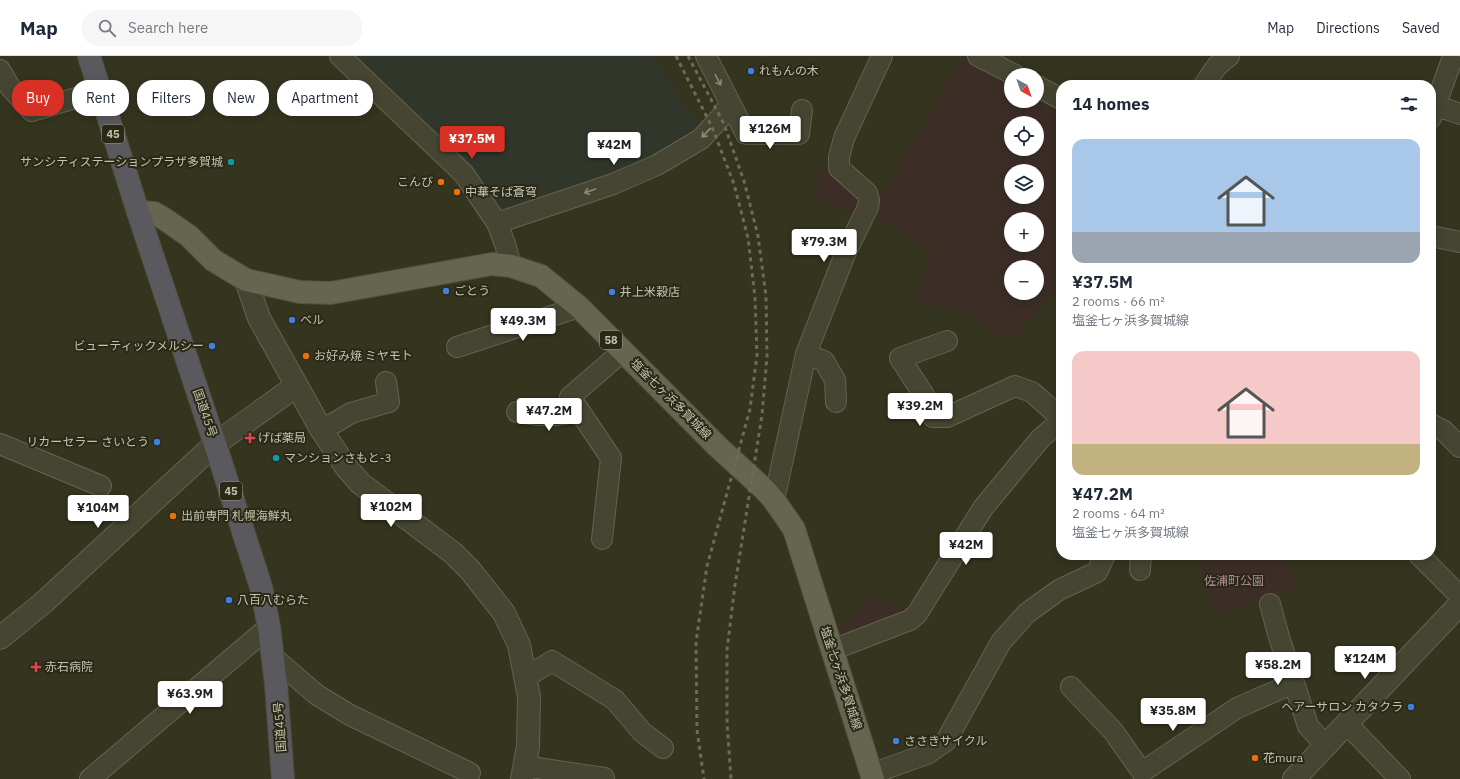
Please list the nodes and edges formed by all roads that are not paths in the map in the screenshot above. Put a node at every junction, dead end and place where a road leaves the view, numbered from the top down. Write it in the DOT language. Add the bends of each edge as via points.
graph roads {
  1 [pos="89,56"];
  2 [pos="340,56"];
  3 [pos="706,56"];
  4 [pos="882,56"];
  5 [pos="978,56"];
  6 [pos="1219,59"];
  7 [pos="1449,61"];
  8 [pos="1004,69"];
  9 [pos="0,70"];
  10 [pos="96,80"];
  11 [pos="1207,80"];
  12 [pos="5,90"];
  13 [pos="1044,90"];
  14 [pos="1056,96"];
  15 [pos="72,99"];
  16 [pos="1436,102"];
  17 [pos="730,103"];
  18 [pos="802,110"];
  19 [pos="1436,112"];
  20 [pos="1460,114"];
  21 [pos="107,116"];
  22 [pos="138,212"];
  23 [pos="497,223"];
  24 [pos="1436,237"];
  25 [pos="1460,242"];
  26 [pos="510,266"];
  27 [pos="246,280"];
  28 [pos="579,307"];
  29 [pos="946,341"];
  30 [pos="457,346"];
  31 [pos="623,351"];
  32 [pos="806,354"];
  33 [pos="386,382"];
  34 [pos="296,386"];
  35 [pos="836,402"];
  36 [pos="579,410"];
  37 [pos="517,412"];
  38 [pos="1056,415"];
  39 [pos="1056,425"];
  40 [pos="1436,427"];
  41 [pos="321,429"];
  42 [pos="0,444"];
  43 [pos="215,444"];
  44 [pos="1460,448"];
  45 [pos="100,486"];
  46 [pos="774,500"];
  47 [pos="602,538"];
  48 [pos="1102,560"];
  49 [pos="1424,560"];
  50 [pos="1460,596"];
  51 [pos="1270,604"];
  52 [pos="1460,604"];
  53 [pos="269,627"];
  54 [pos="0,638"];
  55 [pos="832,650"];
  56 [pos="273,657"];
  57 [pos="526,677"];
  58 [pos="1294,683"];
  59 [pos="1071,687"];
  60 [pos="1347,724"];
  61 [pos="1326,746"];
  62 [pos="663,748"];
  63 [pos="524,772"];
  64 [pos="470,773"];
  65 [pos="872,776"];
  66 [pos="604,778"];
  67 [pos="90,779"];
  68 [pos="284,779"];
  69 [pos="1294,779"];
  70 [pos="1400,779"];
  1 -- 10 [label="highway, 国道45号 / 45"];
  2 -- 23 [label="street" via="464,174"];
  3 -- 17 [label="street, one-way"];
  4 -- 32 [label="street" via="844,138 839,156 839,168 867,194 868,207 845,254"];
  5 -- 8 [label="street"];
  6 -- 11 [label="street"];
  7 -- 16 [label="street"];
  9 -- 12 [label="street"];
  12 -- 15 [label="street" via="32,111"];
  13 -- 14 [label="street"];
  17 -- 18 [label="street" via="746,134 799,134"];
  17 -- 23 [label="street, one-way" via="701,139 657,165 613,184"];
  19 -- 20 [label="street"];
  21 -- 22 [label="highway, 国道45号 / 45"];
  22 -- 27 [label="main road, 塩釜七ヶ浜多賀城線 / 58" via="154,213 163,218 189,236 213,260"];
  22 -- 43 [label="highway, 国道45号 / 45"];
  23 -- 26 [label="street"];
  24 -- 25 [label="street"];
  26 -- 27 [label="main road, 塩釜七ヶ浜多賀城線 / 58" via="492,264 331,292 300,292"];
  26 -- 28 [label="main road, 塩釜七ヶ浜多賀城線 / 58" via="541,276"];
  27 -- 34 [label="street" via="259,318"];
  28 -- 30 [label="street"];
  28 -- 31 [label="main road, 塩釜七ヶ浜多賀城線 / 58"];
  29 -- 38 [label="street" via="900,358 925,397 933,417 947,417 1015,386 1032,392"];
  31 -- 36 [label="street" via="570,397"];
  31 -- 46 [label="main road, 塩釜七ヶ浜多賀城線 / 58"];
  32 -- 35 [label="street" via="824,361 834,380"];
  32 -- 46 [label="street"];
  33 -- 41 [label="street" via="388,402 351,413"];
  34 -- 41 [label="street"];
  34 -- 43 [label="street"];
  36 -- 37 [label="street" via="562,415 543,416"];
  36 -- 47 [label="street" via="612,458"];
  39 -- 55 [label="street" via="1040,439 983,508 917,614 910,620"];
  40 -- 44 [label="street" via="1444,431"];
  41 -- 57 [label="street" via="360,483 453,553 470,570 504,613 519,645"];
  42 -- 45 [label="street"];
  43 -- 53 [label="highway, 国道45号 / 45" via="261,587"];
  43 -- 54 [label="street" via="44,603"];
  46 -- 55 [label="main road, 塩釜七ヶ浜多賀城線 / 58" via="794,529"];
  48 -- 65 [label="street" via="1098,572 1059,590 1027,613 1002,642 946,741 927,754"];
  49 -- 50 [label="street"];
  51 -- 58 [label="street"];
  52 -- 60 [label="street"];
  53 -- 56 [label="highway, 国道45号 / 45"];
  53 -- 67 [label="street"];
  55 -- 65 [label="main road, 塩釜七ヶ浜多賀城線 / 58"];
  56 -- 64 [label="street" via="317,695 350,715"];
  56 -- 68 [label="highway, 国道45号 / 45"];
  57 -- 62 [label="street" via="552,660 615,700 642,732"];
  57 -- 63 [label="street" via="529,697 528,747"];
  58 -- 59 [label="street" via="1237,708 1142,772 1114,731"];
  58 -- 61 [label="street" via="1308,726"];
  60 -- 61 [label="street"];
  60 -- 70 [label="street"];
  61 -- 69 [label="street"];
  63 -- 66 [label="street"];
}
